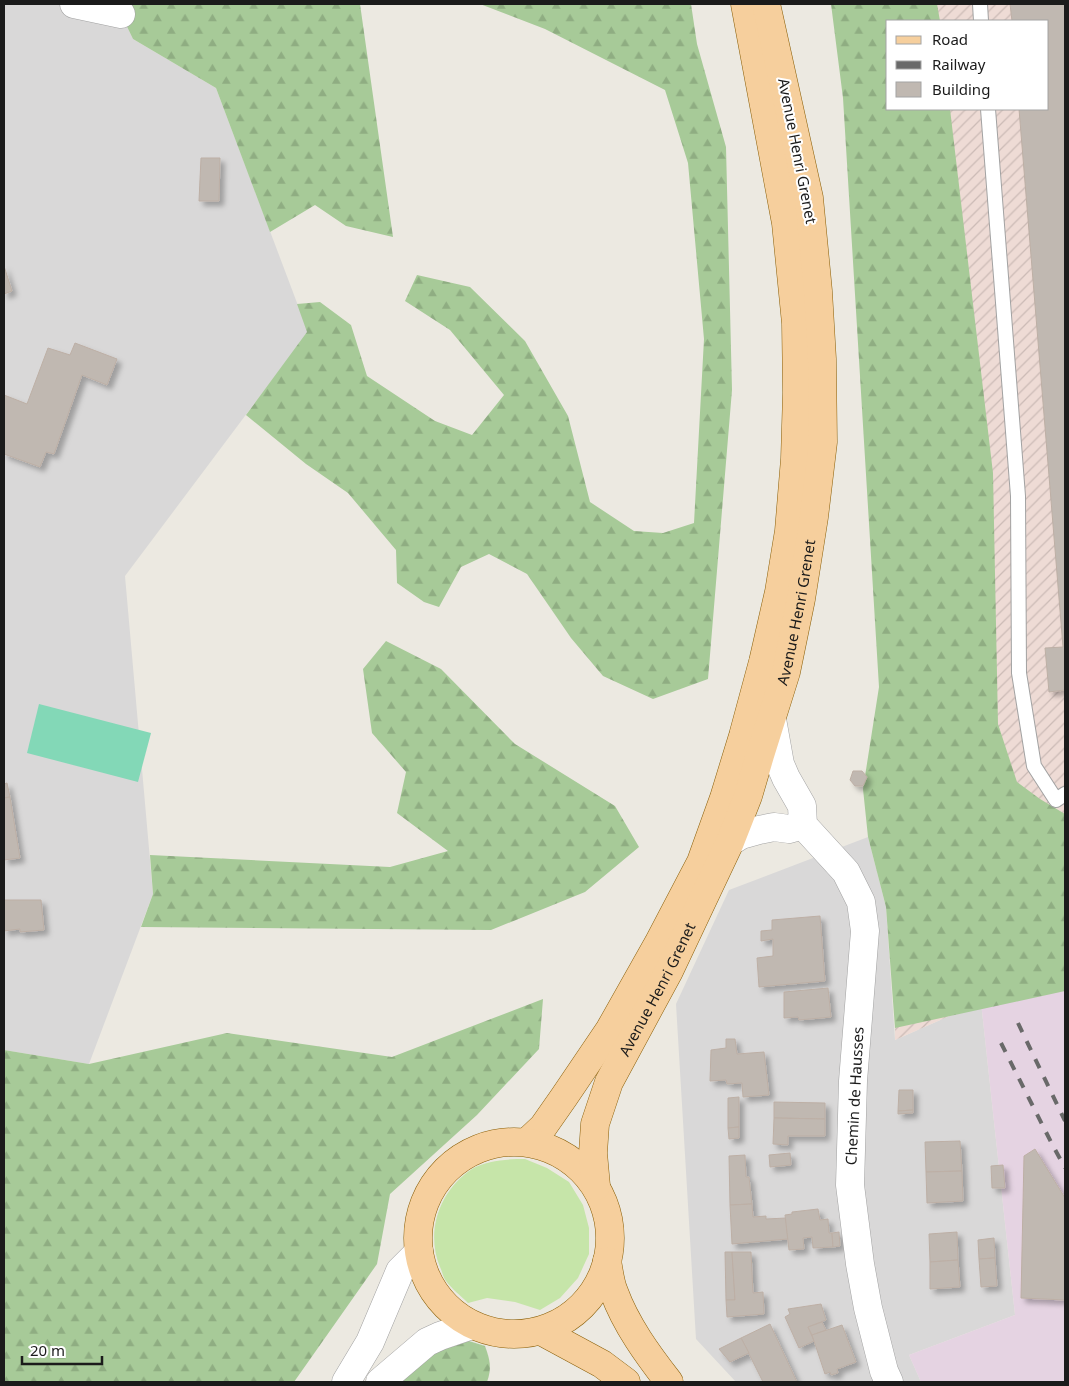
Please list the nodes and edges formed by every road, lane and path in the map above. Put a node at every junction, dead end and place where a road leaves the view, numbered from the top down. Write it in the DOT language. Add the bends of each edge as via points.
graph roads {
  1 [pos="74,4"];
  2 [pos="745,4"];
  3 [pos="766,4"];
  4 [pos="980,4"];
  5 [pos="121,14"];
  6 [pos="981,20"];
  7 [pos="988,110"];
  8 [pos="772,720"];
  9 [pos="1065,794"];
  10 [pos="804,825"];
  11 [pos="730,842"];
  12 [pos="526,1142"];
  13 [pos="596,1186"];
  14 [pos="419,1252"];
  15 [pos="607,1261"];
  16 [pos="472,1325"];
  17 [pos="541,1330"];
  18 [pos="346,1382"];
  19 [pos="380,1382"];
  20 [pos="626,1382"];
  21 [pos="670,1382"];
  22 [pos="889,1382"];
  1 -- 5 [label="street"];
  2 -- 12 [label="main road, Avenue Henri Grenet" via="786,222 796,323 795,459 789,531 779,592 743,736 701,862 610,1029 543,1127"];
  3 -- 8 [label="main road, Avenue Henri Grenet" via="809,198 822,360 822,442 814,516 786,672"];
  4 -- 6 [label="lane"];
  7 -- 9 [label="lane" via="1018,496 1019,673 1034,766 1056,800"];
  8 -- 10 [label="street" via="780,764 802,806"];
  8 -- 11 [label="main road, Avenue Henri Grenet"];
  10 -- 11 [label="street" via="741,834"];
  10 -- 22 [label="street, Chemin de Hausses" via="846,872 861,902 865,931 853,1081 850,1185 868,1308"];
  11 -- 13 [label="main road, Avenue Henri Grenet" via="669,971 609,1082 595,1124"];
  12 -- 13 [label="main road" via="554,1150 577,1165"];
  12 -- 14 [label="main road" via="497,1143 478,1149 445,1170 428,1194 419,1223"];
  13 -- 15 [label="main road" via="606,1210 610,1235"];
  14 -- 16 [label="main road" via="425,1275 437,1295 452,1312"];
  14 -- 18 [label="street" via="400,1270 370,1342"];
  15 -- 17 [label="main road" via="594,1292 577,1310"];
  15 -- 21 [label="main road" via="613,1291 625,1316"];
  16 -- 17 [label="main road" via="506,1334"];
  16 -- 19 [label="street" via="428,1342"];
  17 -- 20 [label="main road" via="602,1364"];
}
